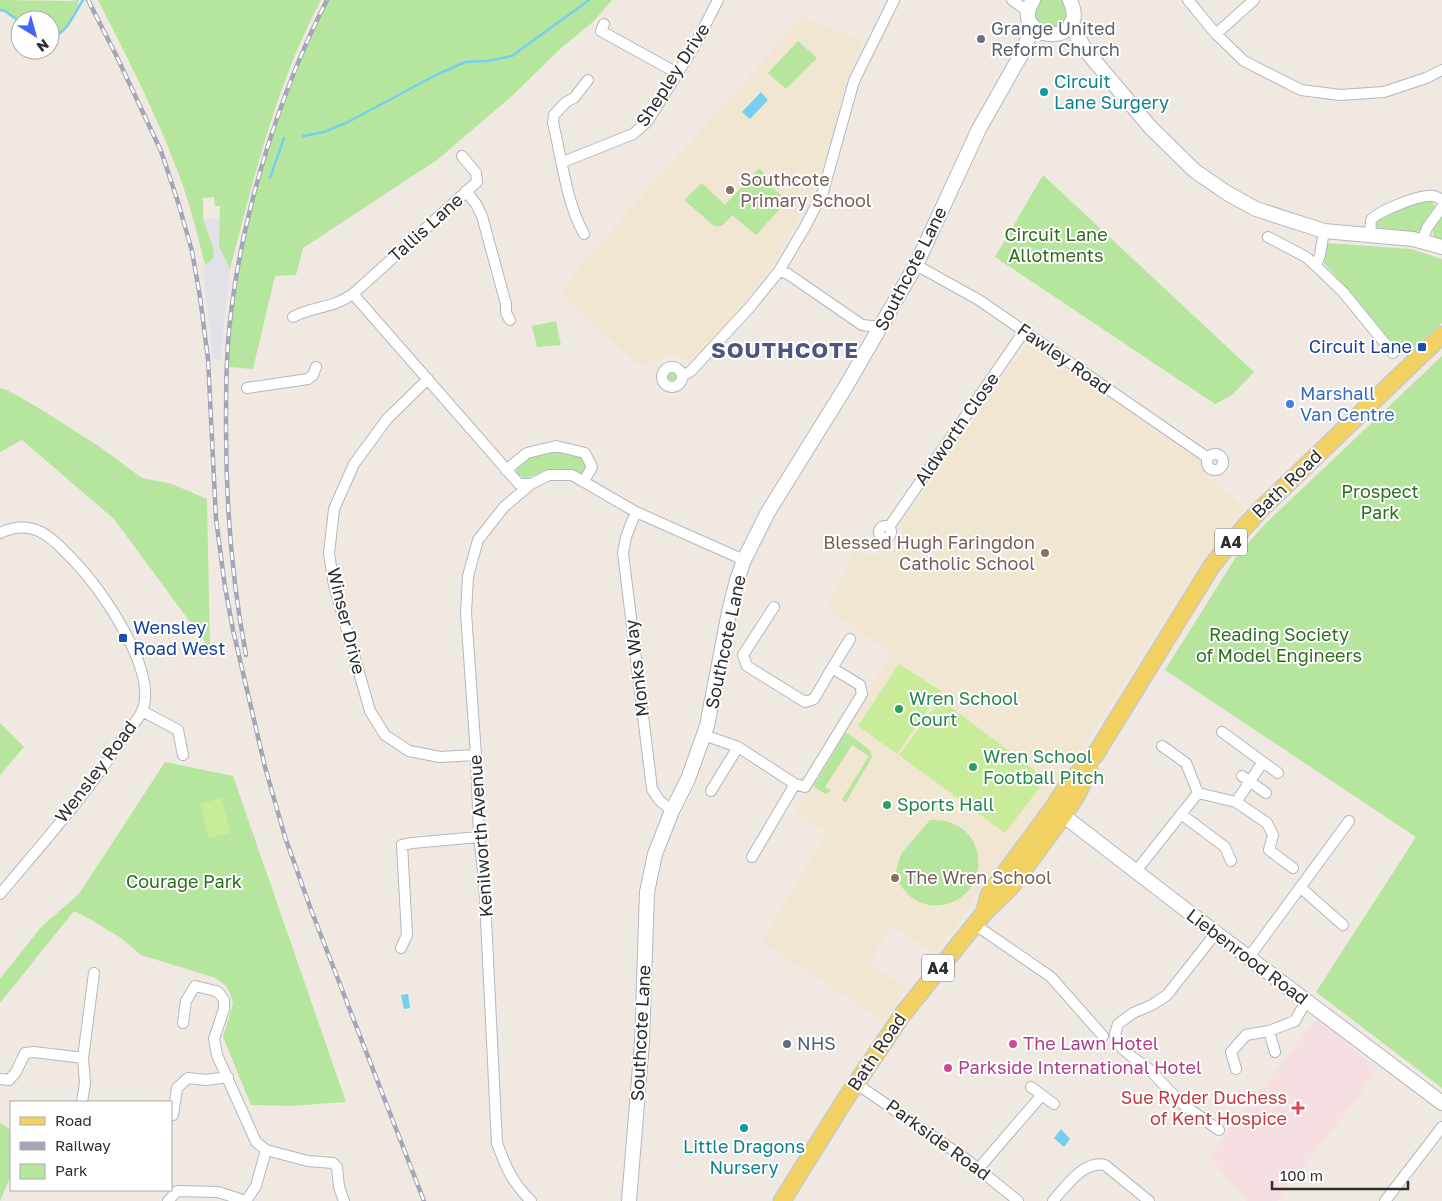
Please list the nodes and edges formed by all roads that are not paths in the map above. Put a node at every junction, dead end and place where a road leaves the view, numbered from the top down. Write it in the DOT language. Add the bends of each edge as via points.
graph roads {
  1 [pos="718,0"];
  2 [pos="894,0"];
  3 [pos="1012,0"];
  4 [pos="1070,0"];
  5 [pos="1188,0"];
  6 [pos="1254,0"];
  7 [pos="1031,6"];
  8 [pos="1071,23"];
  9 [pos="604,24"];
  10 [pos="1037,30"];
  11 [pos="1060,34"];
  12 [pos="1216,34"];
  13 [pos="1087,52"];
  14 [pos="1442,70"];
  15 [pos="677,73"];
  16 [pos="588,80"];
  17 [pos="462,156"];
  18 [pos="563,162"];
  19 [pos="466,191"];
  20 [pos="1442,200"];
  21 [pos="1442,207"];
  22 [pos="1324,231"];
  23 [pos="584,234"];
  24 [pos="1370,235"];
  25 [pos="1268,237"];
  26 [pos="1422,240"];
  27 [pos="1442,247"];
  28 [pos="916,265"];
  29 [pos="1316,266"];
  30 [pos="779,271"];
  31 [pos="353,294"];
  32 [pos="293,317"];
  33 [pos="510,320"];
  34 [pos="881,327"];
  35 [pos="1025,330"];
  36 [pos="1442,335"];
  37 [pos="1393,353"];
  38 [pos="316,366"];
  39 [pos="682,376"];
  40 [pos="428,379"];
  41 [pos="247,388"];
  42 [pos="1208,458"];
  43 [pos="506,470"];
  44 [pos="584,481"];
  45 [pos="531,484"];
  46 [pos="633,519"];
  47 [pos="889,528"];
  48 [pos="0,533"];
  49 [pos="744,560"];
  50 [pos="774,607"];
  51 [pos="850,639"];
  52 [pos="832,668"];
  53 [pos="142,711"];
  54 [pos="1222,732"];
  55 [pos="704,735"];
  56 [pos="1162,746"];
  57 [pos="738,747"];
  58 [pos="183,755"];
  59 [pos="476,755"];
  60 [pos="1263,762"];
  61 [pos="1278,773"];
  62 [pos="1246,779"];
  63 [pos="800,785"];
  64 [pos="711,792"];
  65 [pos="1198,793"];
  66 [pos="1266,793"];
  67 [pos="1236,802"];
  68 [pos="672,811"];
  69 [pos="1058,812"];
  70 [pos="1181,814"];
  71 [pos="1350,822"];
  72 [pos="479,838"];
  73 [pos="752,857"];
  74 [pos="1231,861"];
  75 [pos="1293,868"];
  76 [pos="1136,871"];
  77 [pos="1300,887"];
  78 [pos="0,894"];
  79 [pos="979,918"];
  80 [pos="1343,924"];
  81 [pos="1216,933"];
  82 [pos="401,948"];
  83 [pos="1249,957"];
  84 [pos="94,973"];
  85 [pos="1306,1002"];
  86 [pos="183,1023"];
  87 [pos="1268,1031"];
  88 [pos="1103,1036"];
  89 [pos="1275,1052"];
  90 [pos="83,1058"];
  91 [pos="1236,1069"];
  92 [pos="228,1077"];
  93 [pos="0,1079"];
  94 [pos="857,1082"];
  95 [pos="1031,1087"];
  96 [pos="1041,1096"];
  97 [pos="82,1101"];
  98 [pos="1442,1103"];
  99 [pos="1054,1104"];
  100 [pos="173,1115"];
  101 [pos="1442,1127"];
  102 [pos="1219,1130"];
  103 [pos="266,1150"];
  104 [pos="979,1168"];
  105 [pos="174,1188"];
  106 [pos="168,1201"];
  107 [pos="344,1201"];
  108 [pos="531,1201"];
  109 [pos="629,1201"];
  110 [pos="782,1201"];
  111 [pos="1018,1201"];
  112 [pos="1052,1201"];
  113 [pos="1148,1201"];
  114 [pos="1385,1201"];
  1 -- 15 [label="street, Shepley Drive"];
  2 -- 30 [label="street" via="854,81 823,192"];
  3 -- 7 [label="street"];
  4 -- 8 [label="street" via="1074,13"];
  5 -- 12 [label="street"];
  6 -- 12 [label="street"];
  7 -- 10 [label="street" via="1030,22"];
  8 -- 11 [label="street"];
  8 -- 13 [label="street"];
  9 -- 15 [label="street" via="601,31"];
  10 -- 11 [label="street" via="1050,36"];
  10 -- 28 [label="street, Southcote Lane" via="979,129"];
  11 -- 13 [label="street"];
  12 -- 14 [label="street" via="1244,60 1301,90 1340,95 1384,92"];
  13 -- 22 [label="street" via="1151,128 1196,171 1256,209"];
  15 -- 18 [label="street, Shepley Drive" via="647,122 633,134"];
  16 -- 18 [label="street" via="574,98 554,114 553,123"];
  17 -- 19 [label="street, Tallis Lane" via="476,173 477,182"];
  18 -- 23 [label="street" via="568,194"];
  19 -- 31 [label="street, Tallis Lane"];
  19 -- 33 [label="street" via="482,216"];
  20 -- 24 [label="street" via="1426,196 1378,213 1371,220"];
  21 -- 26 [label="street"];
  22 -- 24 [label="street"];
  22 -- 29 [label="street"];
  24 -- 26 [label="street"];
  25 -- 29 [label="street" via="1306,257"];
  26 -- 27 [label="street"];
  28 -- 34 [label="street, Southcote Lane"];
  28 -- 35 [label="street, Fawley Road"];
  29 -- 37 [label="street" via="1343,292"];
  30 -- 34 [label="street" via="862,325"];
  30 -- 39 [label="street" via="750,307"];
  31 -- 32 [label="street, Tallis Lane" via="343,301 303,311"];
  31 -- 40 [label="street"];
  34 -- 49 [label="street, Southcote Lane" via="768,512"];
  35 -- 42 [label="street, Fawley Road"];
  35 -- 47 [label="street, Aldworth Close"];
  36 -- 69 [label="main road, Bath Road / A4" via="1260,510 1230,543 1211,567 1095,755 1070,782"];
  38 -- 41 [label="street" via="308,379"];
  40 -- 43 [label="street"];
  40 -- 59 [label="street, Winser Drive" via="387,420 354,464 334,509 330,554 334,586 370,711 385,735 409,751 440,757"];
  43 -- 44 [label="street" via="527,453 556,446 585,453 592,467"];
  43 -- 45 [label="street" via="519,484"];
  44 -- 45 [label="street, Kenilworth Avenue" via="572,476 548,475"];
  44 -- 49 [label="street, Kenilworth Avenue" via="636,512"];
  45 -- 59 [label="street, Kenilworth Avenue" via="504,507 478,540 468,576 466,613"];
  46 -- 68 [label="street, Monks Way" via="623,553 652,789"];
  48 -- 53 [label="street, Wensley Road" via="12,528 30,528 47,535 95,585 111,606 130,642 146,692"];
  49 -- 55 [label="street, Southcote Lane" via="729,612"];
  50 -- 52 [label="street" via="743,655 747,666 805,702 814,699"];
  51 -- 52 [label="street"];
  52 -- 63 [label="street" via="860,685 862,694"];
  53 -- 58 [label="street" via="178,730"];
  53 -- 78 [label="street, Wensley Road" via="86,790"];
  54 -- 60 [label="street"];
  55 -- 57 [label="street"];
  55 -- 68 [label="street, Southcote Lane"];
  56 -- 65 [label="street" via="1186,763"];
  57 -- 63 [label="street"];
  57 -- 64 [label="street"];
  59 -- 72 [label="street, Kenilworth Avenue"];
  60 -- 61 [label="street"];
  60 -- 62 [label="street"];
  62 -- 66 [label="street"];
  62 -- 67 [label="street"];
  63 -- 73 [label="street"];
  65 -- 67 [label="street"];
  65 -- 70 [label="street"];
  67 -- 75 [label="street" via="1267,823 1273,835 1269,850"];
  68 -- 109 [label="street, Southcote Lane" via="655,854 647,892 642,1042"];
  69 -- 76 [label="street, Liebenrood Road"];
  69 -- 79 [label="main road, Bath Road / A4" via="989,895"];
  70 -- 74 [label="street" via="1225,848"];
  70 -- 76 [label="street"];
  71 -- 77 [label="street"];
  72 -- 82 [label="street" via="402,845 408,934"];
  72 -- 108 [label="street, Kenilworth Avenue" via="485,897 497,1143 506,1170"];
  76 -- 81 [label="street, Liebenrood Road"];
  77 -- 80 [label="street"];
  77 -- 83 [label="street"];
  79 -- 88 [label="street" via="1073,994"];
  79 -- 94 [label="main road, Bath Road / A4" via="903,1014"];
  81 -- 83 [label="street, Liebenrood Road"];
  81 -- 102 [label="street" via="1167,995 1118,1024 1115,1034 1122,1048 1149,1069 1181,1103"];
  83 -- 85 [label="street, Liebenrood Road"];
  84 -- 90 [label="street"];
  85 -- 87 [label="street" via="1295,1021"];
  85 -- 98 [label="street, Liebenrood Road"];
  86 -- 92 [label="street" via="186,1001 195,986 219,993 224,1000 224,1009 214,1039 217,1055"];
  87 -- 89 [label="street"];
  87 -- 91 [label="street" via="1246,1035 1231,1052"];
  90 -- 93 [label="street" via="26,1053 10,1080"];
  90 -- 97 [label="street"];
  92 -- 100 [label="street" via="188,1078 177,1088"];
  92 -- 103 [label="street" via="256,1142"];
  94 -- 104 [label="street, Parkside Road"];
  94 -- 110 [label="main road, Bath Road / A4"];
  95 -- 96 [label="street"];
  96 -- 99 [label="street"];
  96 -- 104 [label="street"];
  101 -- 114 [label="street"];
  103 -- 105 [label="street" via="256,1186 246,1201 218,1192"];
  103 -- 107 [label="street" via="308,1161 332,1163 337,1167"];
  104 -- 111 [label="street, Parkside Road"];
  105 -- 106 [label="street"];
  112 -- 113 [label="street" via="1084,1169 1099,1164 1105,1165"];
}
